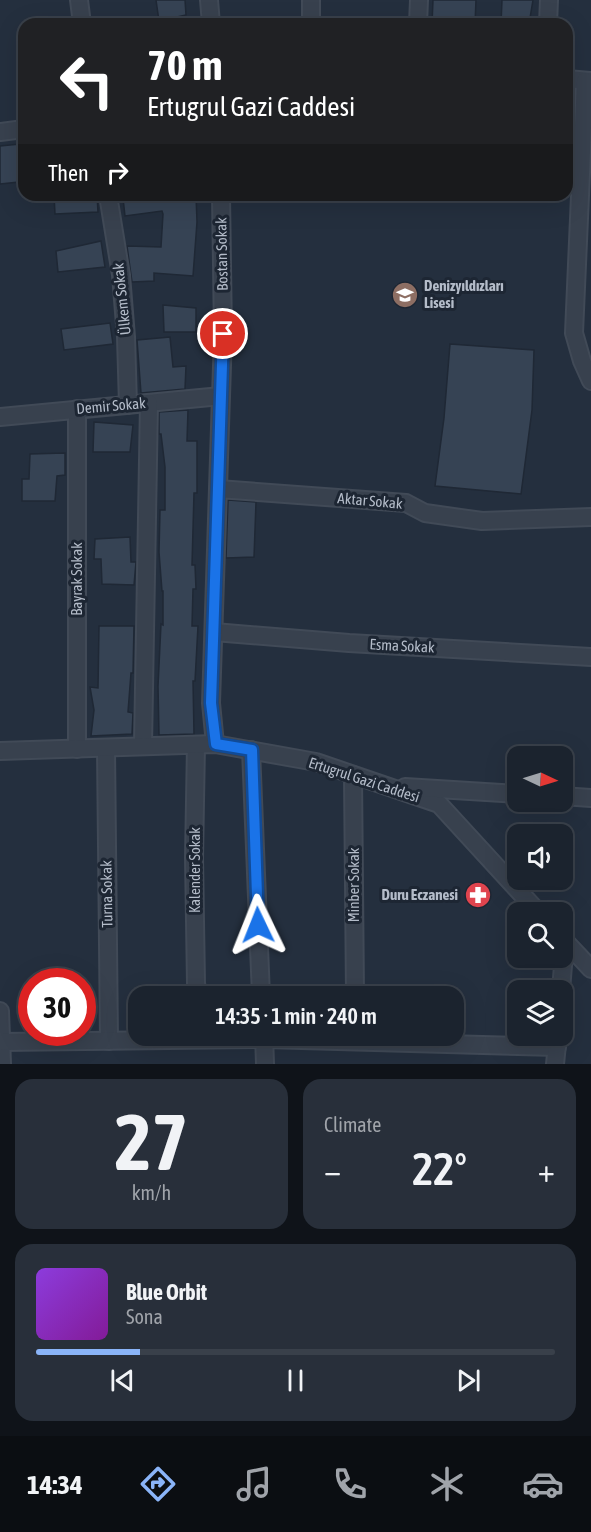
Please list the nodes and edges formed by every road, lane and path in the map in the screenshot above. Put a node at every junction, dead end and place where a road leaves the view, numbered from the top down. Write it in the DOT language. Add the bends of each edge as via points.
graph roads {
  1 [pos="79,0"];
  2 [pos="209,0"];
  3 [pos="312,0"];
  4 [pos="419,0"];
  5 [pos="549,0"];
  6 [pos="81,18"];
  7 [pos="210,18"];
  8 [pos="311,18"];
  9 [pos="418,18"];
  10 [pos="548,18"];
  11 [pos="573,80"];
  12 [pos="588,81"];
  13 [pos="18,130"];
  14 [pos="0,132"];
  15 [pos="109,201"];
  16 [pos="221,201"];
  17 [pos="585,351"];
  18 [pos="591,381"];
  19 [pos="221,396"];
  20 [pos="149,403"];
  21 [pos="128,405"];
  22 [pos="77,409"];
  23 [pos="0,417"];
  24 [pos="218,489"];
  25 [pos="591,518"];
  26 [pos="213,632"];
  27 [pos="591,657"];
  28 [pos="216,744"];
  29 [pos="196,745"];
  30 [pos="143,746"];
  31 [pos="106,748"];
  32 [pos="77,749"];
  33 [pos="252,750"];
  34 [pos="0,751"];
  35 [pos="353,775"];
  36 [pos="384,785"];
  37 [pos="507,793"];
  38 [pos="573,797"];
  39 [pos="591,798"];
  40 [pos="529,902"];
  41 [pos="573,950"];
  42 [pos="591,969"];
  43 [pos="196,986"];
  44 [pos="261,986"];
  45 [pos="355,986"];
  46 [pos="0,1011"];
  47 [pos="128,1040"];
  48 [pos="109,1041"];
  49 [pos="1,1042"];
  50 [pos="464,1044"];
  51 [pos="264,1046"];
  52 [pos="557,1049"];
  53 [pos="2,1064"];
  54 [pos="265,1064"];
  1 -- 6 [label="street"];
  2 -- 7 [label="street"];
  3 -- 8 [label="street"];
  4 -- 9 [label="street"];
  5 -- 10 [label="street"];
  11 -- 12 [label="street"];
  12 -- 17 [label="street" via="574,333"];
  13 -- 14 [label="street"];
  15 -- 21 [label="street, Ülkem Sokak" via="121,275"];
  16 -- 19 [label="street, Bostan Sokak"];
  17 -- 18 [label="street"];
  19 -- 20 [label="street, Demir Sokak"];
  19 -- 24 [label="street, Bostan Sokak"];
  20 -- 21 [label="street, Demir Sokak"];
  20 -- 30 [label="street"];
  21 -- 22 [label="street, Demir Sokak"];
  22 -- 23 [label="street, Demir Sokak"];
  22 -- 32 [label="street, Bayrak Sokak"];
  24 -- 25 [label="street, Aktar Sokak" via="406,502 425,513 482,521"];
  24 -- 26 [label="street, Bostan Sokak"];
  26 -- 27 [label="street, Esma Sokak"];
  26 -- 28 [label="street, Bostan Sokak" via="211,703"];
  28 -- 29 [label="street, Ertugrul Gazi Caddesi"];
  28 -- 33 [label="street, Ertugrul Gazi Caddesi"];
  29 -- 30 [label="street, Ertugrul Gazi Caddesi"];
  29 -- 43 [label="street, Kalender Sokak"];
  30 -- 31 [label="street, Ertugrul Gazi Caddesi"];
  31 -- 32 [label="street, Ertugrul Gazi Caddesi"];
  31 -- 48 [label="street, Turna Sokak"];
  32 -- 34 [label="street, Ertugrul Gazi Caddesi"];
  33 -- 35 [label="street, Ertugrul Gazi Caddesi" via="316,762"];
  33 -- 44 [label="street"];
  35 -- 36 [label="street, Ertugrul Gazi Caddesi"];
  35 -- 45 [label="street, Minber Sokak"];
  36 -- 37 [label="street"];
  36 -- 40 [label="street, Ertugrul Gazi Caddesi" via="439,804"];
  38 -- 39 [label="street"];
  41 -- 42 [label="street"];
  46 -- 49 [label="street"];
  47 -- 48 [label="street"];
  48 -- 49 [label="street"];
  49 -- 53 [label="street"];
  50 -- 52 [label="street"];
  51 -- 54 [label="street"];
}
